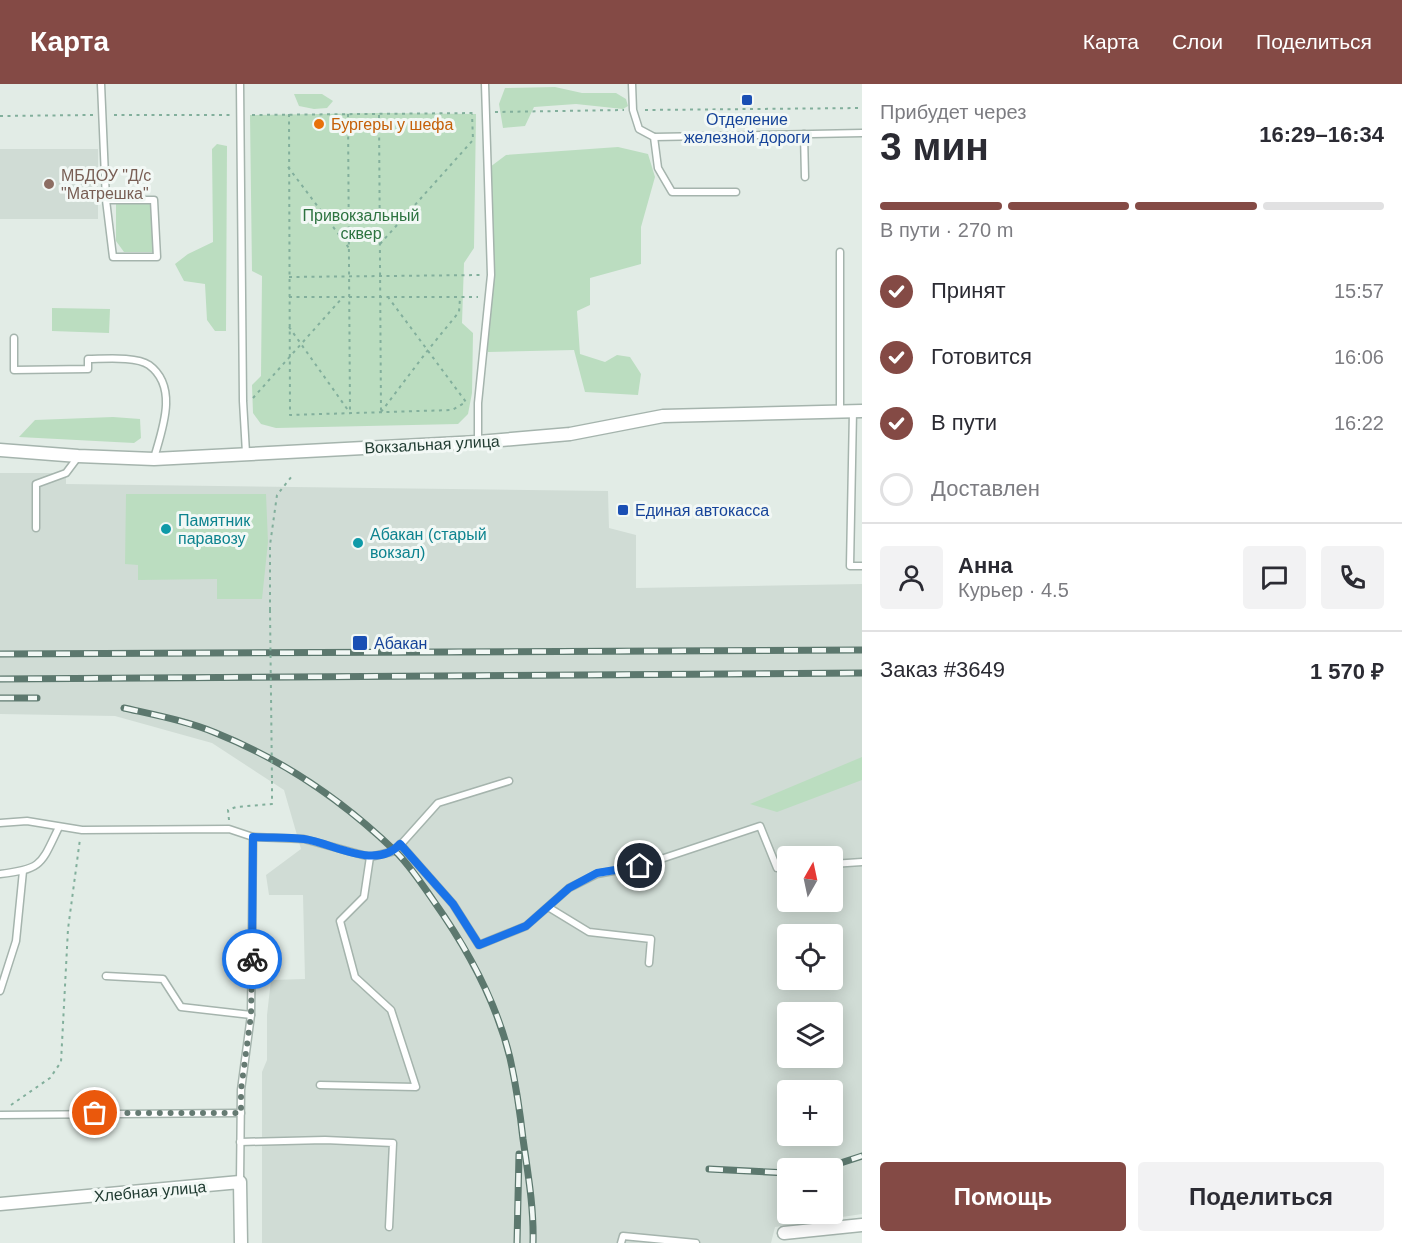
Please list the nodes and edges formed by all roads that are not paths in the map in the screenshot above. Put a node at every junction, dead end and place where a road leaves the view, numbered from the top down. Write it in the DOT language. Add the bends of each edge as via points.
graph roads {
  1 [pos="101,84"];
  2 [pos="240,84"];
  3 [pos="485,84"];
  4 [pos="632,84"];
  5 [pos="862,133"];
  6 [pos="804,134"];
  7 [pos="654,136"];
  8 [pos="805,177"];
  9 [pos="736,192"];
  10 [pos="106,200"];
  11 [pos="840,252"];
  12 [pos="14,338"];
  13 [pos="840,411"];
  14 [pos="857,411"];
  15 [pos="478,442"];
  16 [pos="0,450"];
  17 [pos="246,453"];
  18 [pos="78,456"];
  19 [pos="154,459"];
  20 [pos="36,528"];
  21 [pos="862,567"];
  22 [pos="509,781"];
  23 [pos="0,823"];
  24 [pos="59,827"];
  25 [pos="253,837"];
  26 [pos="400,844"];
  27 [pos="370,857"];
  28 [pos="862,862"];
  29 [pos="843,863"];
  30 [pos="777,868"];
  31 [pos="23,871"];
  32 [pos="0,874"];
  33 [pos="548,907"];
  34 [pos="649,963"];
  35 [pos="106,976"];
  36 [pos="0,990"];
  37 [pos="251,1015"];
  38 [pos="321,1085"];
  39 [pos="241,1113"];
  40 [pos="0,1115"];
  41 [pos="240,1142"];
  42 [pos="240,1182"];
  43 [pos="0,1204"];
  44 [pos="862,1225"];
  45 [pos="389,1227"];
  46 [pos="784,1233"];
  47 [pos="241,1243"];
  48 [pos="621,1243"];
  49 [pos="696,1243"];
  1 -- 10 [label="lane"];
  2 -- 17 [label="lane"];
  3 -- 15 [label="lane" via="491,275 478,403"];
  4 -- 7 [label="lane" via="633,110 639,129"];
  5 -- 6 [label="lane"];
  6 -- 7 [label="lane"];
  6 -- 8 [label="lane"];
  7 -- 9 [label="lane" via="658,168 672,192"];
  10 -- 10 [label="lane" via="154,200 157,257 113,257"];
  11 -- 13 [label="lane"];
  12 -- 19 [label="lane" via="14,369 88,369 88,359 130,359 148,364 163,382 167,412"];
  13 -- 14 [label="street, Вокзальная улица"];
  13 -- 15 [label="street, Вокзальная улица" via="663,416 570,434"];
  14 -- 21 [label="lane" via="850,566"];
  15 -- 17 [label="street, Вокзальная улица"];
  16 -- 18 [label="street, Вокзальная улица"];
  17 -- 19 [label="street, Вокзальная улица"];
  18 -- 19 [label="street, Вокзальная улица"];
  18 -- 20 [label="lane" via="66,473 36,484"];
  22 -- 26 [label="lane" via="438,803"];
  23 -- 24 [label="lane" via="27,821"];
  24 -- 25 [label="lane" via="229,829"];
  24 -- 31 [label="lane" via="42,861"];
  25 -- 27 [label="lane" via="304,839"];
  25 -- 37 [label="lane"];
  26 -- 27 [label="lane" via="394,850"];
  26 -- 33 [label="lane" via="453,904 479,945 526,926"];
  27 -- 38 [label="lane" via="364,897 340,921 355,977 391,1010 416,1087"];
  28 -- 29 [label="lane"];
  30 -- 33 [label="lane" via="760,826 640,866 597,873 569,888"];
  31 -- 32 [label="lane"];
  31 -- 36 [label="lane" via="16,941"];
  33 -- 34 [label="lane" via="589,932 651,939"];
  35 -- 37 [label="lane" via="162,979 181,1007"];
  37 -- 39 [label="lane"];
  39 -- 40 [label="lane"];
  39 -- 41 [label="lane"];
  41 -- 42 [label="lane"];
  41 -- 45 [label="lane" via="393,1143"];
  42 -- 43 [label="street, Хлебная улица"];
  42 -- 47 [label="street"];
  44 -- 46 [label="street"];
  48 -- 49 [label="lane" via="623,1236"];
}
